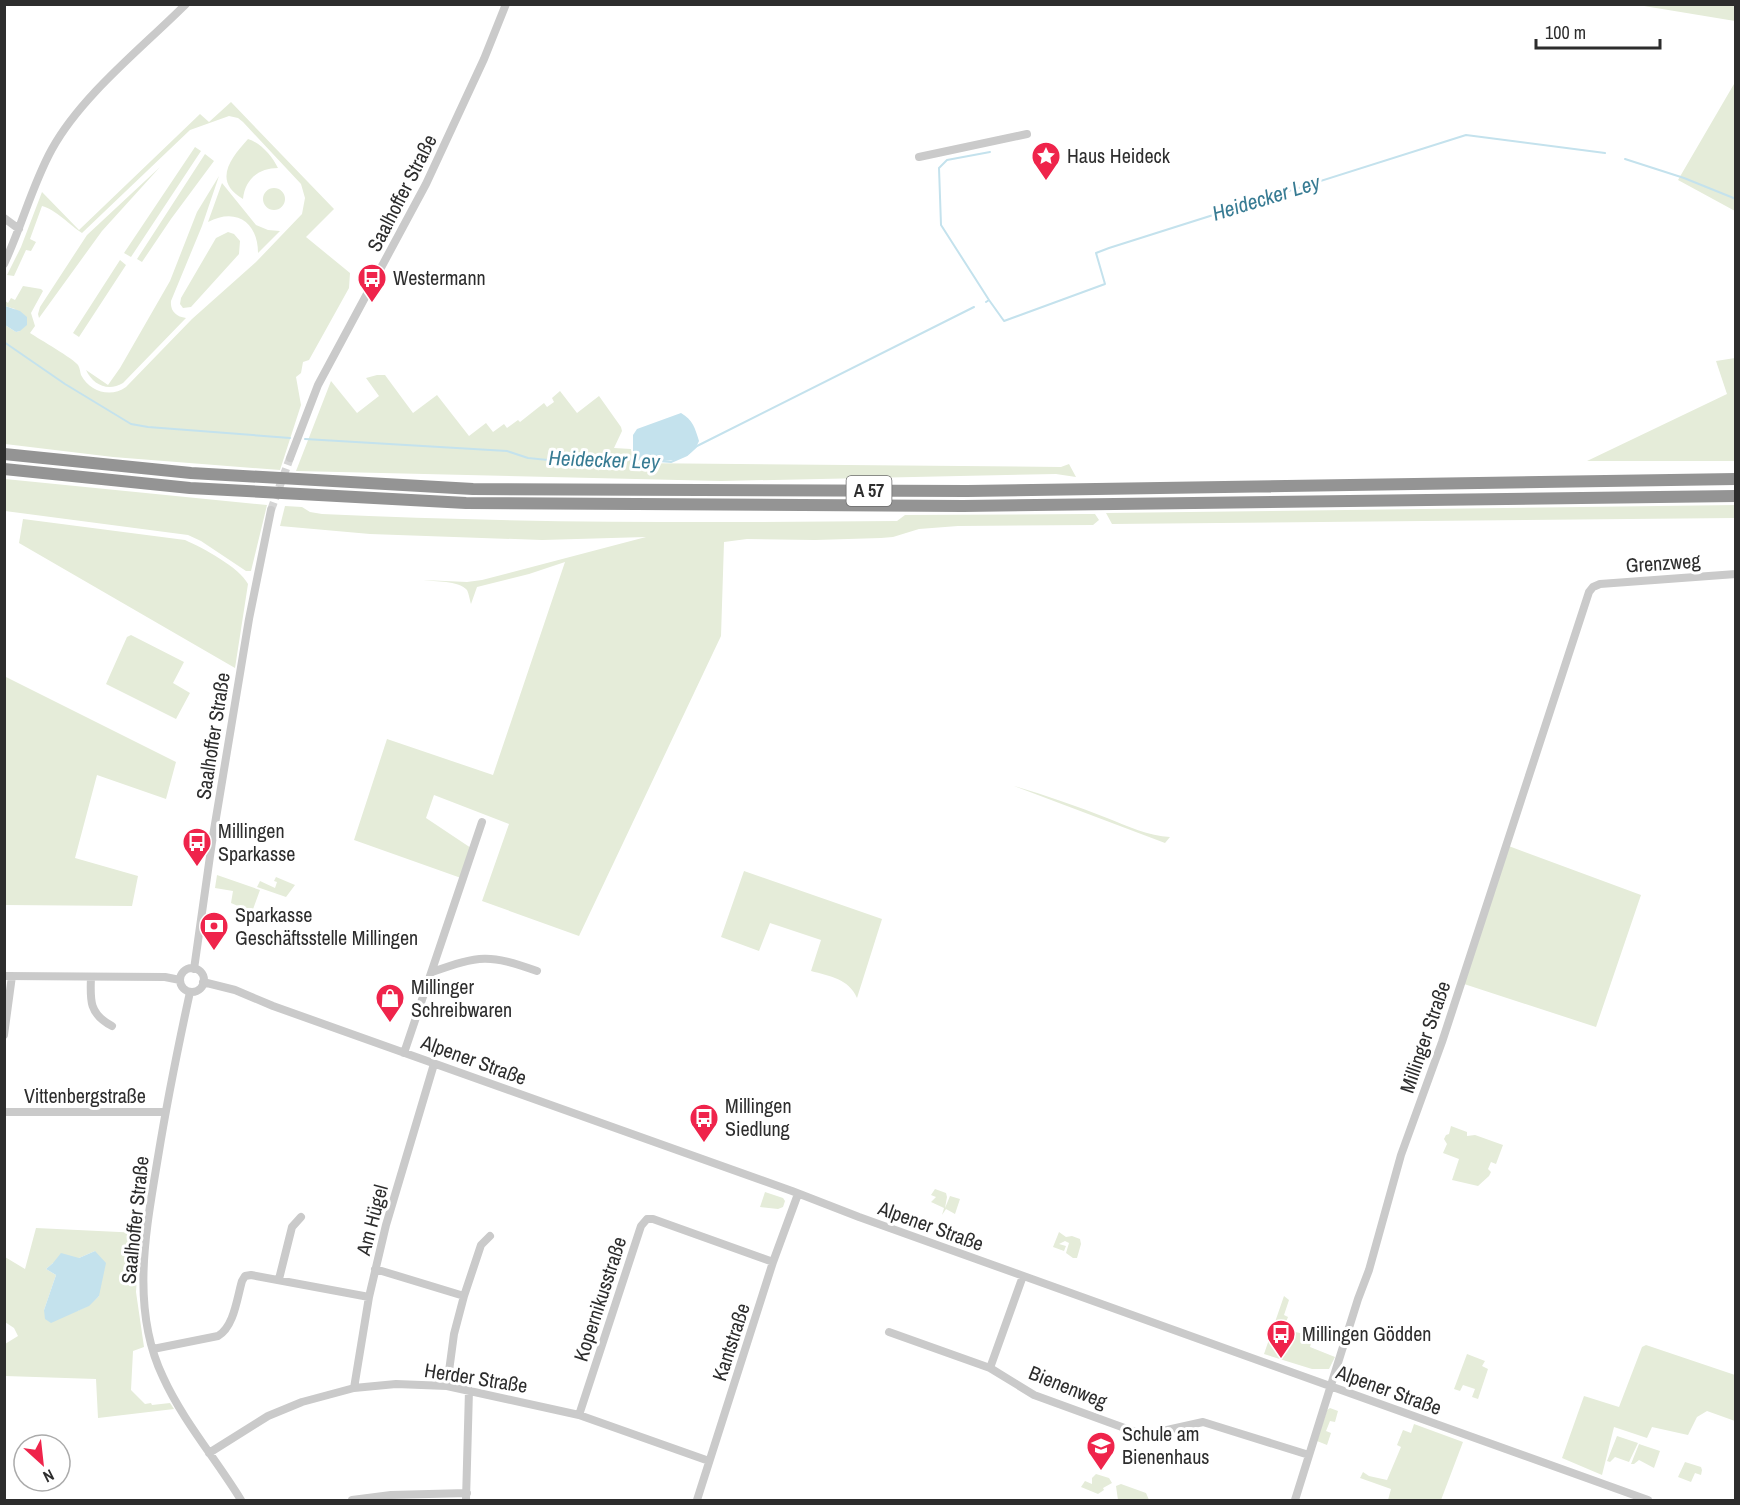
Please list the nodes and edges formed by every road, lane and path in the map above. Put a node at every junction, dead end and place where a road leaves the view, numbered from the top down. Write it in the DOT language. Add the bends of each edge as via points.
graph roads {
  1 [pos="186,4"];
  2 [pos="506,4"];
  3 [pos="1027,134"];
  4 [pos="919,157"];
  5 [pos="4,218"];
  6 [pos="19,229"];
  7 [pos="4,264"];
  8 [pos="4,454"];
  9 [pos="290,458"];
  10 [pos="4,470"];
  11 [pos="1736,479"];
  12 [pos="1736,496"];
  13 [pos="271,510"];
  14 [pos="1736,574"];
  15 [pos="1593,587"];
  16 [pos="482,822"];
  17 [pos="194,969"];
  18 [pos="537,971"];
  19 [pos="432,972"];
  20 [pos="8,976"];
  21 [pos="91,977"];
  22 [pos="180,980"];
  23 [pos="203,982"];
  24 [pos="190,992"];
  25 [pos="112,1026"];
  26 [pos="4,1035"];
  27 [pos="404,1053"];
  28 [pos="434,1064"];
  29 [pos="4,1112"];
  30 [pos="165,1112"];
  31 [pos="798,1194"];
  32 [pos="301,1216"];
  33 [pos="490,1236"];
  34 [pos="773,1262"];
  35 [pos="375,1269"];
  36 [pos="1023,1276"];
  37 [pos="279,1279"];
  38 [pos="369,1296"];
  39 [pos="464,1296"];
  40 [pos="889,1332"];
  41 [pos="153,1349"];
  42 [pos="990,1368"];
  43 [pos="447,1386"];
  44 [pos="1331,1386"];
  45 [pos="354,1388"];
  46 [pos="469,1390"];
  47 [pos="579,1415"];
  48 [pos="209,1453"];
  49 [pos="1309,1455"];
  50 [pos="709,1461"];
  51 [pos="467,1497"];
  52 [pos="241,1500"];
  53 [pos="352,1500"];
  54 [pos="697,1500"];
  55 [pos="1294,1500"];
  56 [pos="1648,1500"];
  1 -- 6 [label="street" via="96,91 73,119 52,148"];
  2 -- 9 [label="street, Saalhoffer Straße" via="426,184 318,385"];
  3 -- 4 [label="street"];
  5 -- 6 [label="street"];
  6 -- 7 [label="street"];
  8 -- 11 [label="highway, A 57" via="191,473 473,489 967,491"];
  10 -- 12 [label="highway, A 57" via="190,488 466,503 963,506"];
  13 -- 17 [label="street, Saalhoffer Straße" via="249,619"];
  14 -- 15 [label="street, Grenzweg"];
  15 -- 44 [label="street, Millinger Straße" via="1401,1155 1370,1270"];
  16 -- 19 [label="street"];
  17 -- 22 [label="street" via="183,972"];
  17 -- 23 [label="street" via="202,975"];
  18 -- 19 [label="street" via="486,957"];
  19 -- 27 [label="street"];
  20 -- 21 [label="street"];
  20 -- 26 [label="street"];
  21 -- 22 [label="street"];
  21 -- 25 [label="street" via="94,1011"];
  22 -- 24 [label="street"];
  23 -- 24 [label="street"];
  23 -- 27 [label="street, Alpener Straße" via="235,990"];
  24 -- 30 [label="street, Saalhoffer Straße"];
  27 -- 28 [label="street, Alpener Straße"];
  28 -- 31 [label="street, Alpener Straße"];
  28 -- 35 [label="street, Am Hügel"];
  29 -- 30 [label="street, Vittenbergstraße"];
  30 -- 41 [label="street, Saalhoffer Straße" via="148,1216 143,1282 145,1325"];
  31 -- 34 [label="street, Kantstraße"];
  31 -- 36 [label="street, Alpener Straße"];
  32 -- 37 [label="street" via="292,1227"];
  33 -- 39 [label="street" via="481,1245"];
  34 -- 47 [label="street, Kopernikusstraße" via="647,1219 641,1226"];
  34 -- 50 [label="street, Kantstraße"];
  35 -- 38 [label="street, Am Hügel"];
  35 -- 39 [label="street"];
  36 -- 42 [label="street"];
  36 -- 44 [label="street, Alpener Straße"];
  37 -- 38 [label="street"];
  37 -- 41 [label="street" via="245,1276 228,1327 218,1336"];
  38 -- 45 [label="street, Am Hügel"];
  39 -- 43 [label="street"];
  40 -- 42 [label="street, Bienenweg"];
  41 -- 48 [label="street, Saalhoffer Straße" via="180,1410"];
  42 -- 49 [label="street, Bienenweg" via="1034,1395 1141,1434 1203,1422"];
  43 -- 45 [label="street, Herder Straße" via="396,1384"];
  43 -- 46 [label="street, Herder Straße"];
  44 -- 49 [label="street, Millinger Straße"];
  44 -- 56 [label="street, Alpener Straße"];
  45 -- 48 [label="street, Herder Straße" via="302,1401 268,1416"];
  46 -- 47 [label="street, Herder Straße"];
  46 -- 51 [label="street"];
  47 -- 50 [label="street, Herder Straße"];
  48 -- 52 [label="street, Saalhoffer Straße"];
  49 -- 55 [label="street, Millinger Straße"];
  50 -- 54 [label="street, Kantstraße"];
  51 -- 53 [label="street" via="391,1495"];
}
